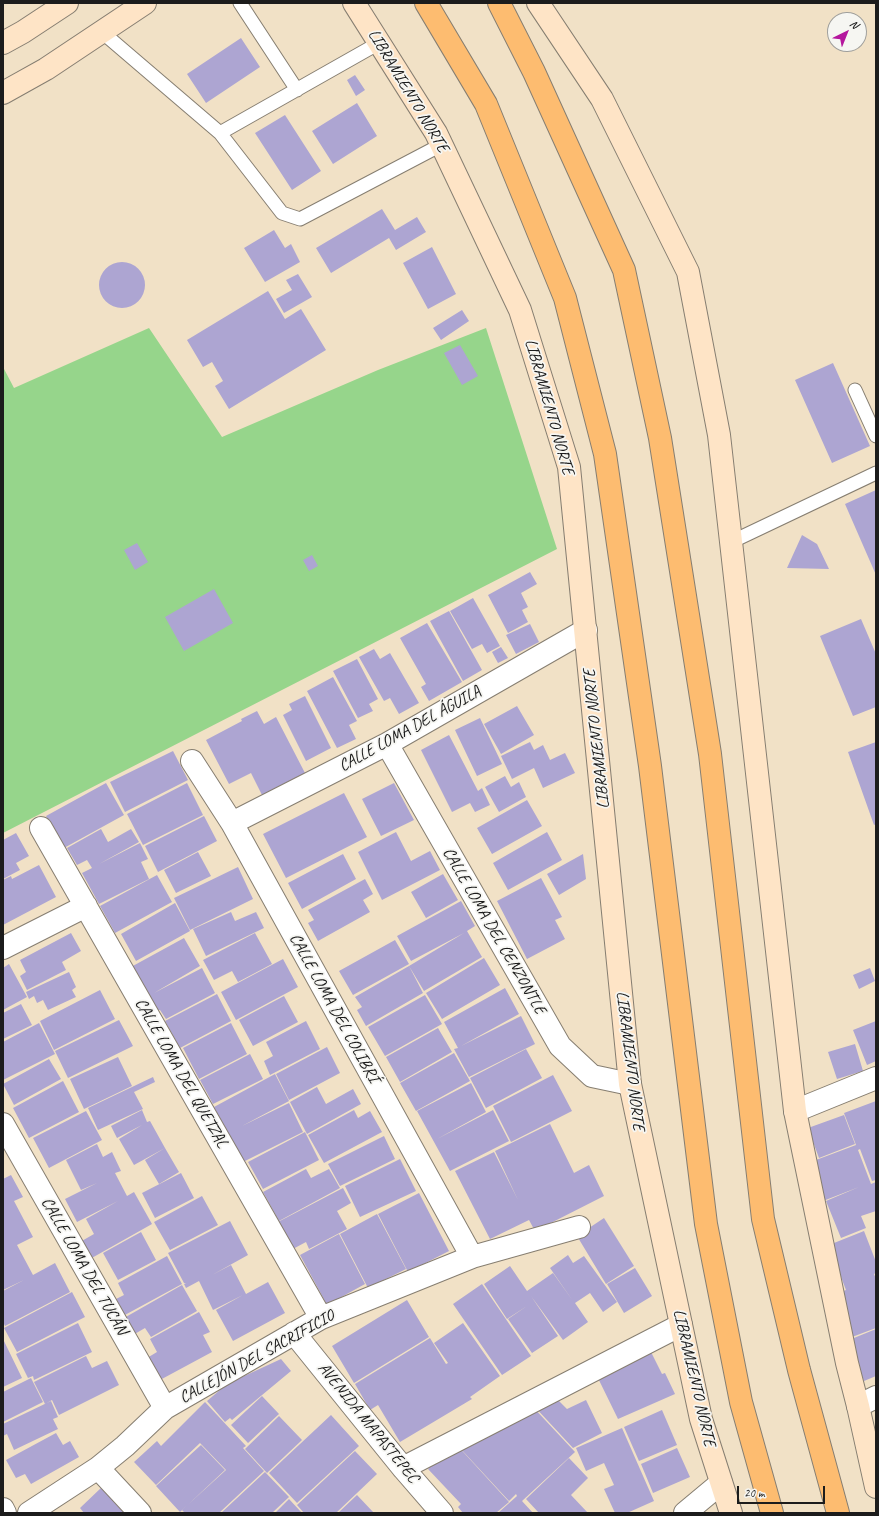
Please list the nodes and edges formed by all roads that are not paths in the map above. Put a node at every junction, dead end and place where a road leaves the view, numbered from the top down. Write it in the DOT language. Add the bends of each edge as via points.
graph roads {
  1 [pos="68,3"];
  2 [pos="145,3"];
  3 [pos="240,3"];
  4 [pos="426,3"];
  5 [pos="499,3"];
  6 [pos="538,3"];
  7 [pos="355,4"];
  8 [pos="102,32"];
  9 [pos="3,43"];
  10 [pos="379,43"];
  11 [pos="297,90"];
  12 [pos="3,93"];
  13 [pos="220,133"];
  14 [pos="442,145"];
  15 [pos="855,390"];
  16 [pos="876,436"];
  17 [pos="876,473"];
  18 [pos="731,542"];
  19 [pos="586,630"];
  20 [pos="387,744"];
  21 [pos="192,761"];
  22 [pos="232,824"];
  23 [pos="41,828"];
  24 [pos="86,906"];
  25 [pos="3,948"];
  26 [pos="876,1078"];
  27 [pos="630,1084"];
  28 [pos="795,1111"];
  29 [pos="3,1124"];
  30 [pos="579,1227"];
  31 [pos="472,1257"];
  32 [pos="321,1318"];
  33 [pos="681,1325"];
  34 [pos="294,1333"];
  35 [pos="867,1402"];
  36 [pos="165,1408"];
  37 [pos="98,1468"];
  38 [pos="403,1468"];
  39 [pos="721,1483"];
  40 [pos="876,1487"];
  41 [pos="3,1509"];
  42 [pos="5,1513"];
  43 [pos="29,1513"];
  44 [pos="140,1513"];
  45 [pos="442,1513"];
  46 [pos="685,1513"];
  47 [pos="731,1513"];
  48 [pos="772,1513"];
  49 [pos="838,1513"];
  1 -- 9 [label="street"];
  2 -- 8 [label="street"];
  3 -- 11 [label="lane"];
  4 -- 48 [label="highway" via="486,104 565,298 605,454 650,766 706,1224 741,1402"];
  5 -- 49 [label="highway" via="534,72 624,270 660,438 710,754 763,1219 799,1370"];
  6 -- 18 [label="street" via="602,99 688,272 719,435"];
  7 -- 10 [label="street, LIBRAMIENTO NORTE"];
  8 -- 12 [label="street" via="46,69"];
  8 -- 13 [label="lane"];
  10 -- 11 [label="lane"];
  10 -- 14 [label="street, LIBRAMIENTO NORTE"];
  11 -- 13 [label="lane"];
  13 -- 14 [label="lane" via="282,214 300,219"];
  14 -- 19 [label="street, LIBRAMIENTO NORTE" via="520,310 569,467"];
  15 -- 16 [label="lane"];
  17 -- 18 [label="lane"];
  18 -- 28 [label="street"];
  19 -- 20 [label="street, CALLE LOMA DEL ÁGUILA"];
  19 -- 27 [label="street, LIBRAMIENTO NORTE"];
  20 -- 22 [label="street, CALLE LOMA DEL ÁGUILA"];
  20 -- 27 [label="street, CALLE LOMA DEL CENZONTLE" via="560,1046 592,1076"];
  21 -- 22 [label="street, CALLE LOMA DEL COLIBRÍ"];
  22 -- 31 [label="street, CALLE LOMA DEL COLIBRÍ"];
  23 -- 24 [label="street, CALLE LOMA DEL QUETZAL"];
  24 -- 25 [label="street"];
  24 -- 32 [label="street, CALLE LOMA DEL QUETZAL"];
  26 -- 28 [label="street"];
  27 -- 33 [label="street, LIBRAMIENTO NORTE"];
  28 -- 35 [label="street" via="847,1363"];
  29 -- 36 [label="street, CALLE LOMA DEL TUCÁN"];
  30 -- 31 [label="street, CALLEJÓN DEL SACRIFICIO"];
  31 -- 32 [label="street, CALLEJÓN DEL SACRIFICIO"];
  32 -- 34 [label="street, CALLEJÓN DEL SACRIFICIO"];
  33 -- 38 [label="street"];
  33 -- 39 [label="street, LIBRAMIENTO NORTE" via="701,1419"];
  34 -- 36 [label="street, CALLEJÓN DEL SACRIFICIO"];
  34 -- 38 [label="street, AVENIDA MAPASTEPEC"];
  35 -- 40 [label="street"];
  36 -- 37 [label="street, CALLEJÓN DEL SACRIFICIO"];
  37 -- 43 [label="street, CALLEJÓN DEL SACRIFICIO"];
  37 -- 44 [label="street"];
  38 -- 45 [label="street, AVENIDA MAPASTEPEC"];
  39 -- 46 [label="street"];
  39 -- 47 [label="street, LIBRAMIENTO NORTE"];
  41 -- 42 [label="street"];
}
